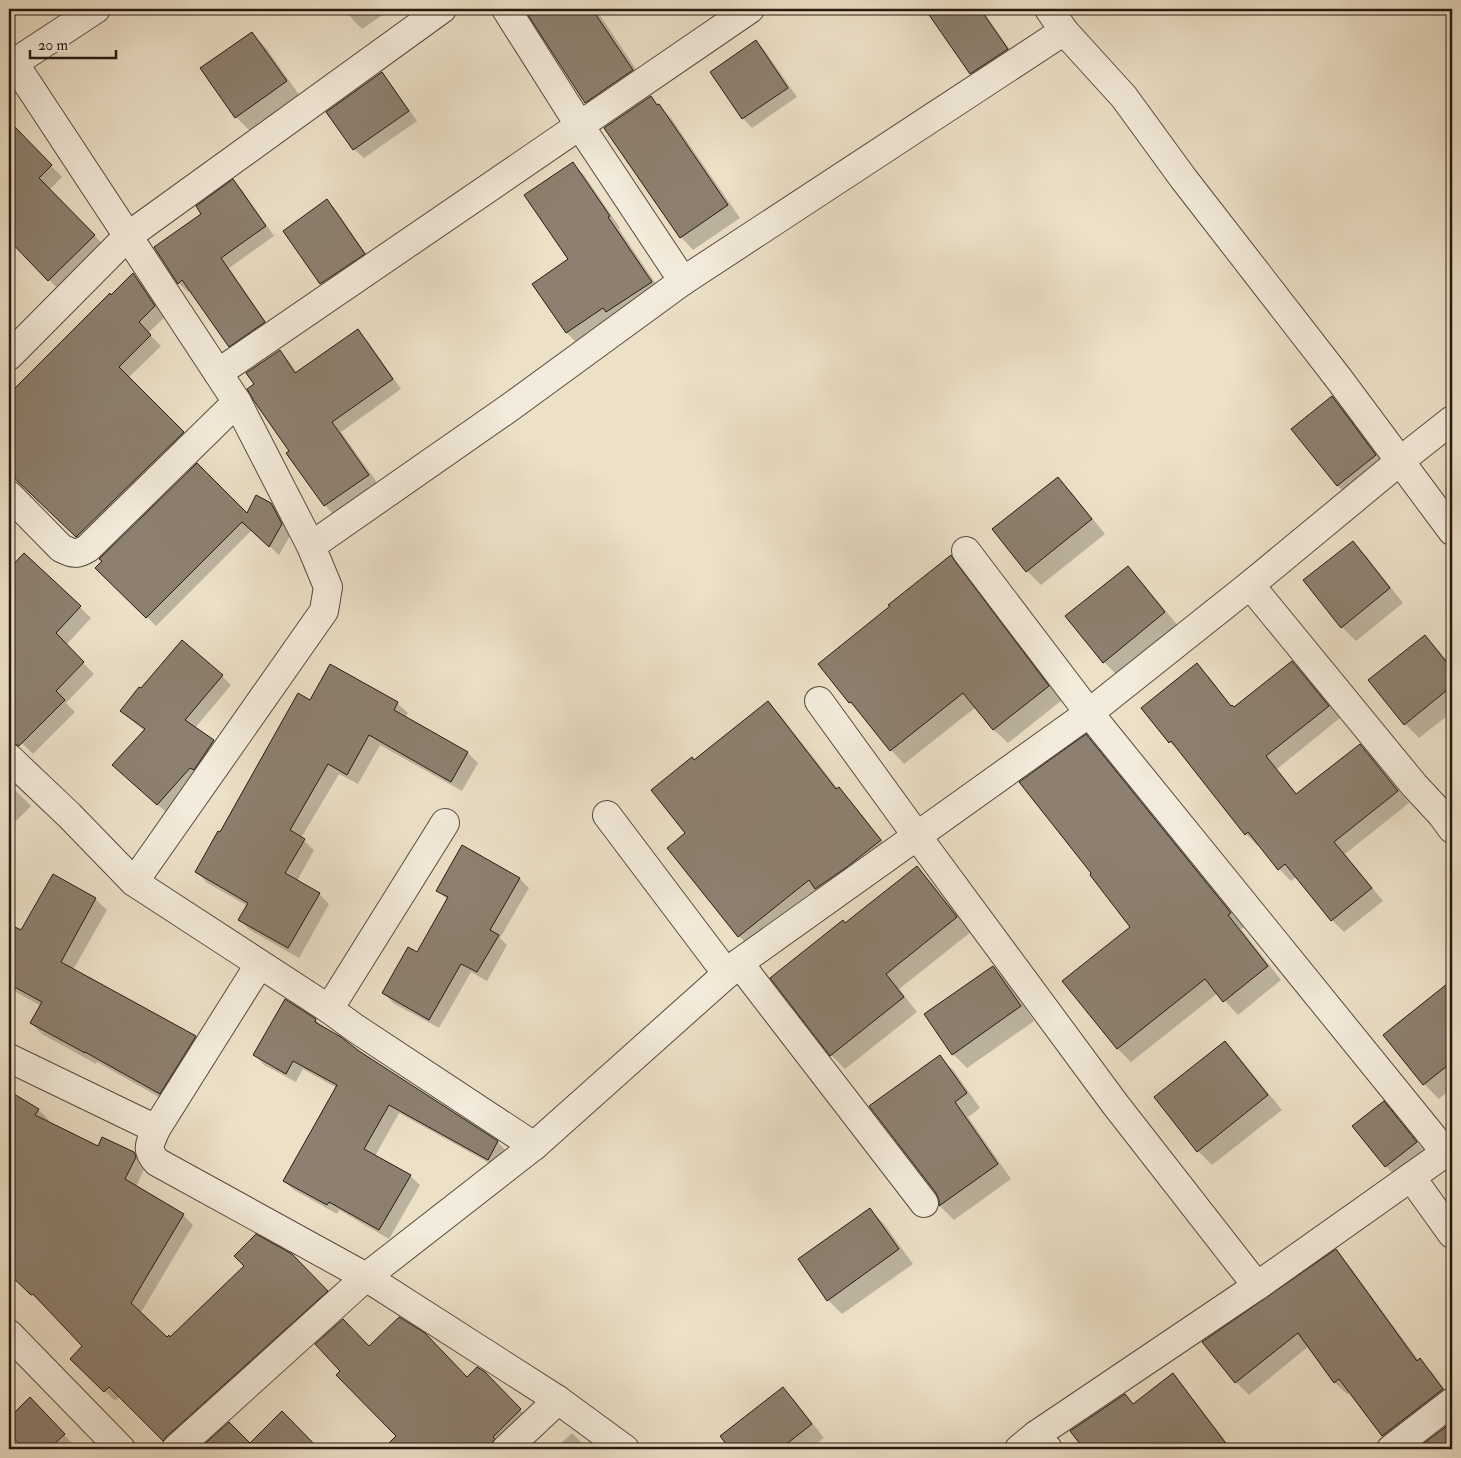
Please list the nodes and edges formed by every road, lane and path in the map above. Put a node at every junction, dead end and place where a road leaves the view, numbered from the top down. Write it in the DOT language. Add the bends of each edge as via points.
graph roads {
  1 [pos="96,9"];
  2 [pos="442,9"];
  3 [pos="506,9"];
  4 [pos="750,9"];
  5 [pos="1056,20"];
  6 [pos="12,66"];
  7 [pos="580,126"];
  8 [pos="128,236"];
  9 [pos="683,281"];
  10 [pos="9,356"];
  11 [pos="218,373"];
  12 [pos="237,402"];
  13 [pos="1452,420"];
  14 [pos="1400,461"];
  15 [pos="9,495"];
  16 [pos="1452,531"];
  17 [pos="311,546"];
  18 [pos="966,551"];
  19 [pos="1250,585"];
  20 [pos="819,701"];
  21 [pos="1088,713"];
  22 [pos="9,758"];
  23 [pos="607,816"];
  24 [pos="445,823"];
  25 [pos="1452,829"];
  26 [pos="916,836"];
  27 [pos="134,882"];
  28 [pos="259,965"];
  29 [pos="733,969"];
  30 [pos="329,1009"];
  31 [pos="9,1058"];
  32 [pos="156,1130"];
  33 [pos="534,1146"];
  34 [pos="1449,1150"];
  35 [pos="1412,1177"];
  36 [pos="924,1203"];
  37 [pos="1452,1234"];
  38 [pos="366,1277"];
  39 [pos="1257,1286"];
  40 [pos="9,1334"];
  41 [pos="558,1400"];
  42 [pos="1452,1402"];
  43 [pos="1034,1445"];
  44 [pos="121,1449"];
  45 [pos="176,1449"];
  46 [pos="506,1449"];
  47 [pos="625,1449"];
  48 [pos="1391,1449"];
  1 -- 6 [label="street"];
  2 -- 8 [label="street"];
  3 -- 7 [label="street"];
  4 -- 7 [label="street"];
  5 -- 9 [label="street"];
  5 -- 14 [label="street" via="1124,97 1182,178"];
  6 -- 8 [label="street"];
  7 -- 9 [label="street"];
  7 -- 11 [label="street"];
  8 -- 10 [label="street"];
  8 -- 11 [label="street"];
  9 -- 17 [label="street"];
  11 -- 12 [label="street"];
  12 -- 15 [label="street" via="80,552 71,553 61,548"];
  12 -- 17 [label="street"];
  13 -- 14 [label="street"];
  14 -- 16 [label="street"];
  14 -- 19 [label="street"];
  17 -- 27 [label="street" via="328,587 324,611"];
  18 -- 21 [label="street"];
  19 -- 21 [label="street"];
  19 -- 25 [label="street"];
  20 -- 26 [label="street"];
  21 -- 26 [label="street"];
  21 -- 34 [label="street"];
  22 -- 27 [label="street"];
  23 -- 29 [label="street"];
  24 -- 30 [label="street"];
  26 -- 29 [label="street"];
  26 -- 39 [label="street" via="1115,1104"];
  27 -- 28 [label="street"];
  28 -- 30 [label="street"];
  28 -- 32 [label="street"];
  29 -- 33 [label="street"];
  29 -- 36 [label="street"];
  30 -- 33 [label="street"];
  31 -- 32 [label="street"];
  32 -- 38 [label="street" via="149,1154 157,1162"];
  33 -- 38 [label="street"];
  34 -- 35 [label="street"];
  35 -- 37 [label="street"];
  35 -- 39 [label="street"];
  38 -- 41 [label="street"];
  38 -- 45 [label="street"];
  39 -- 43 [label="street"];
  40 -- 44 [label="street"];
  41 -- 46 [label="street"];
  41 -- 47 [label="street"];
  42 -- 48 [label="street"];
}
